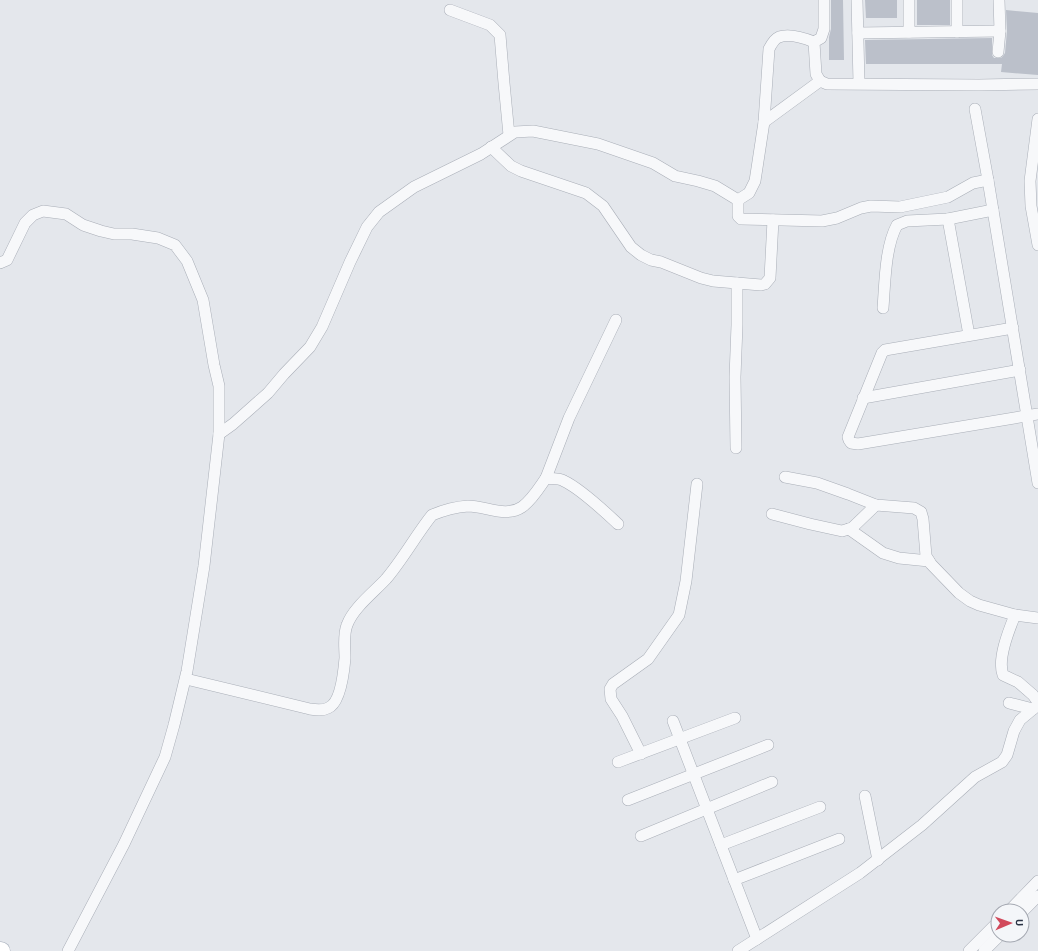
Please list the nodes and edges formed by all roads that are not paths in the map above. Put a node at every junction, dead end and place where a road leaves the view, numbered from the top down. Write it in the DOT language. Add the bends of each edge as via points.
graph roads {
  1 [pos="824,0"];
  2 [pos="857,0"];
  3 [pos="909,0"];
  4 [pos="957,0"];
  5 [pos="1000,0"];
  6 [pos="450,10"];
  7 [pos="1000,31"];
  8 [pos="909,32"];
  9 [pos="957,32"];
  10 [pos="858,33"];
  11 [pos="814,42"];
  12 [pos="998,52"];
  13 [pos="820,80"];
  14 [pos="859,84"];
  15 [pos="1038,84"];
  16 [pos="975,109"];
  17 [pos="1038,119"];
  18 [pos="764,122"];
  19 [pos="509,135"];
  20 [pos="492,147"];
  21 [pos="988,180"];
  22 [pos="738,200"];
  23 [pos="993,210"];
  24 [pos="948,219"];
  25 [pos="773,220"];
  26 [pos="1038,245"];
  27 [pos="0,263"];
  28 [pos="737,283"];
  29 [pos="882,308"];
  30 [pos="616,320"];
  31 [pos="1012,328"];
  32 [pos="969,335"];
  33 [pos="1020,370"];
  34 [pos="863,398"];
  35 [pos="1032,415"];
  36 [pos="218,434"];
  37 [pos="736,448"];
  38 [pos="546,478"];
  39 [pos="785,478"];
  40 [pos="1038,483"];
  41 [pos="697,484"];
  42 [pos="876,505"];
  43 [pos="772,514"];
  44 [pos="618,524"];
  45 [pos="849,529"];
  46 [pos="929,561"];
  47 [pos="1016,615"];
  48 [pos="1038,618"];
  49 [pos="186,679"];
  50 [pos="1009,703"];
  51 [pos="1036,705"];
  52 [pos="735,718"];
  53 [pos="673,721"];
  54 [pos="680,740"];
  55 [pos="768,744"];
  56 [pos="641,754"];
  57 [pos="618,762"];
  58 [pos="693,774"];
  59 [pos="772,782"];
  60 [pos="865,796"];
  61 [pos="628,800"];
  62 [pos="820,807"];
  63 [pos="707,809"];
  64 [pos="641,836"];
  65 [pos="839,838"];
  66 [pos="721,845"];
  67 [pos="878,860"];
  68 [pos="734,880"];
  69 [pos="1038,881"];
  70 [pos="1038,896"];
  71 [pos="1017,903"];
  72 [pos="1030,904"];
  73 [pos="990,930"];
  74 [pos="757,939"];
  75 [pos="992,943"];
  76 [pos="68,951"];
  77 [pos="738,951"];
  78 [pos="970,951"];
  79 [pos="984,951"];
  1 -- 11 [label="street" via="824,29 821,38"];
  2 -- 10 [label="street"];
  3 -- 8 [label="street"];
  4 -- 9 [label="street"];
  5 -- 7 [label="street"];
  6 -- 19 [label="street" via="490,25 500,35"];
  7 -- 9 [label="street"];
  7 -- 12 [label="street"];
  8 -- 9 [label="street"];
  8 -- 10 [label="street"];
  10 -- 14 [label="street"];
  11 -- 13 [label="street" via="816,74"];
  11 -- 18 [label="street" via="802,37 779,36 772,42 769,49"];
  13 -- 14 [label="street" via="827,84"];
  13 -- 18 [label="street"];
  14 -- 15 [label="street"];
  16 -- 21 [label="street"];
  17 -- 26 [label="street" via="1030,181 1031,206"];
  18 -- 22 [label="street" via="754,181 749,193"];
  19 -- 20 [label="street"];
  19 -- 22 [label="street" via="533,131 598,144 653,163 675,176 715,186"];
  20 -- 28 [label="street" via="511,166 521,171 586,193 603,206 624,239 641,255 701,278"];
  20 -- 36 [label="street" via="414,187 379,212 367,226 322,327 310,347 268,393"];
  21 -- 23 [label="street"];
  21 -- 25 [label="street" via="973,183 948,197 900,207 871,206 822,221"];
  22 -- 25 [label="street" via="738,216 741,219"];
  23 -- 24 [label="street"];
  23 -- 31 [label="street"];
  24 -- 29 [label="street" via="907,221 897,225 890,244"];
  24 -- 32 [label="street"];
  25 -- 28 [label="street" via="768,282 761,285"];
  27 -- 36 [label="street" via="7,260 25,223 33,215 43,211 66,214 83,225 101,231 158,238 175,245 187,261 203,300 219,386"];
  28 -- 37 [label="street"];
  30 -- 38 [label="street" via="569,418"];
  31 -- 32 [label="street"];
  31 -- 33 [label="street"];
  32 -- 34 [label="street" via="885,350"];
  33 -- 34 [label="street"];
  33 -- 35 [label="street"];
  34 -- 35 [label="street" via="848,437 851,443 858,444"];
  35 -- 40 [label="street"];
  36 -- 49 [label="street" via="204,566"];
  38 -- 44 [label="street" via="564,481"];
  38 -- 49 [label="street" via="522,507 510,512 468,506 432,515 386,578 346,625 345,657 339,691 330,708 310,709"];
  39 -- 42 [label="street" via="817,484"];
  41 -- 56 [label="street" via="686,581 679,615 648,659 613,684 610,689 611,699"];
  42 -- 45 [label="street"];
  42 -- 46 [label="street" via="914,508 921,512 926,556"];
  43 -- 45 [label="street" via="842,531"];
  45 -- 46 [label="street" via="883,553 899,558"];
  46 -- 47 [label="street" via="970,601"];
  47 -- 48 [label="street"];
  47 -- 51 [label="street" via="1006,642 1001,670 1003,675 1018,682 1033,696"];
  49 -- 76 [label="street" via="165,757 124,844"];
  50 -- 51 [label="street"];
  51 -- 67 [label="street" via="1017,725 1007,755 1002,762 975,777 922,826"];
  52 -- 54 [label="street"];
  53 -- 54 [label="street"];
  54 -- 56 [label="street"];
  54 -- 58 [label="street"];
  55 -- 58 [label="street"];
  56 -- 57 [label="street"];
  58 -- 61 [label="street"];
  58 -- 63 [label="street"];
  59 -- 63 [label="street"];
  60 -- 67 [label="street"];
  62 -- 66 [label="street"];
  63 -- 64 [label="street"];
  63 -- 66 [label="street"];
  65 -- 68 [label="street"];
  66 -- 68 [label="street"];
  67 -- 74 [label="street"];
  68 -- 74 [label="street"];
  69 -- 71 [label="street"];
  70 -- 72 [label="street"];
  73 -- 78 [label="street"];
  74 -- 77 [label="street"];
  75 -- 79 [label="street"];
}
